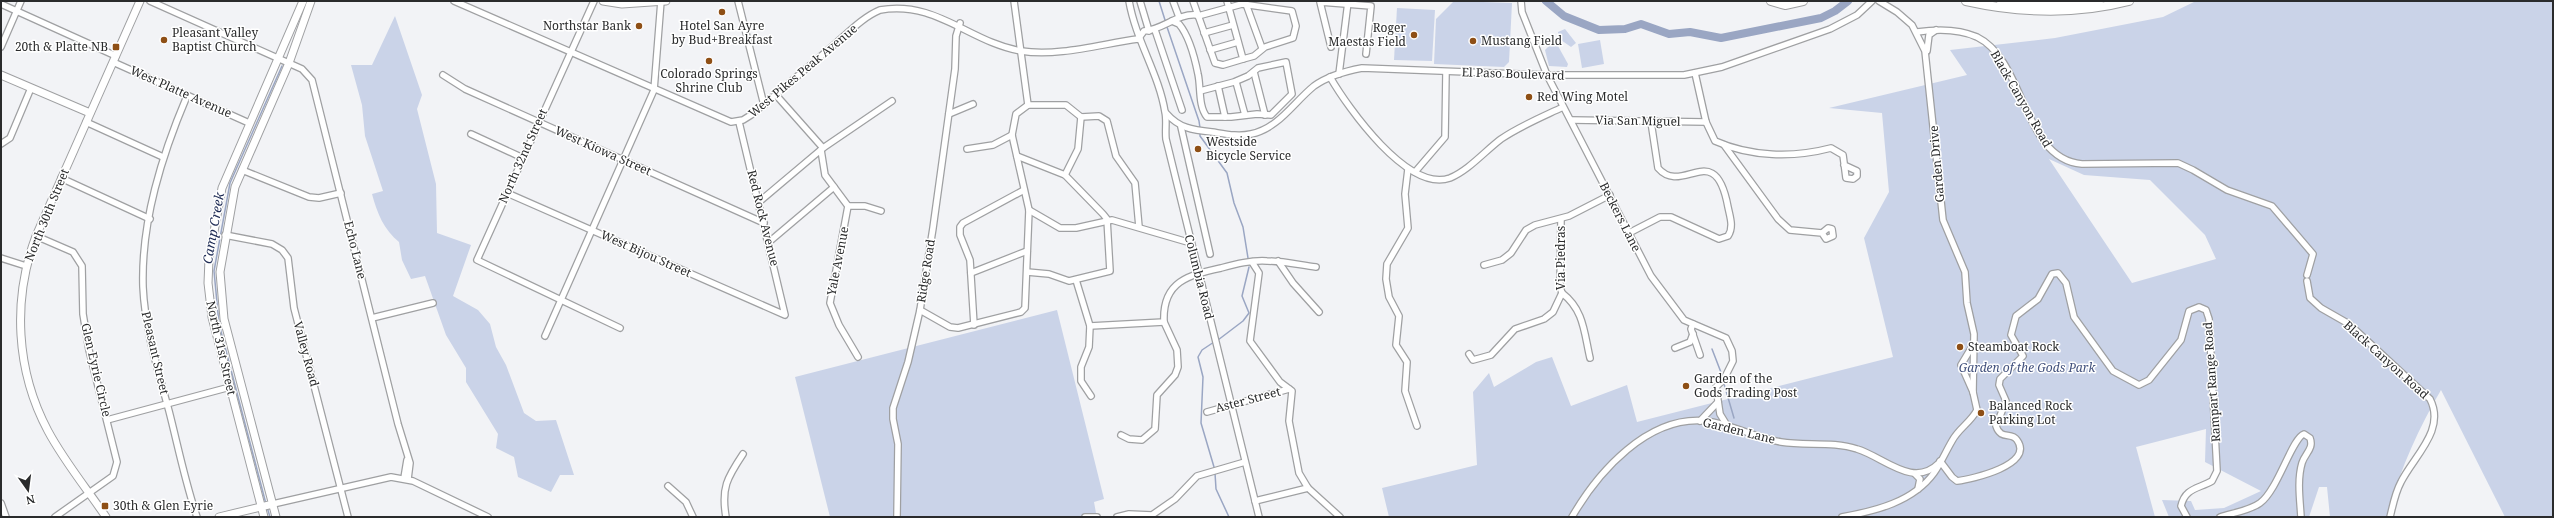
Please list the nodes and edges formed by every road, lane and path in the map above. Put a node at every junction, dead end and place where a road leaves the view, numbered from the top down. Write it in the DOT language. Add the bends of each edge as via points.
graph roads {
  1 [pos="21,1"];
  2 [pos="140,1"];
  3 [pos="150,1"];
  4 [pos="307,1"];
  5 [pos="454,1"];
  6 [pos="594,1"];
  7 [pos="603,1"];
  8 [pos="661,1"];
  9 [pos="666,1"];
  10 [pos="738,1"];
  11 [pos="1014,1"];
  12 [pos="1129,1"];
  13 [pos="1140,1"];
  14 [pos="1173,1"];
  15 [pos="1193,1"];
  16 [pos="1227,1"];
  17 [pos="1521,1"];
  18 [pos="1771,1"];
  19 [pos="1803,1"];
  20 [pos="1872,1"];
  21 [pos="1879,1"];
  22 [pos="1966,1"];
  23 [pos="2000,1"];
  24 [pos="2099,1"];
  25 [pos="2129,1"];
  26 [pos="1348,2"];
  27 [pos="1,4"];
  28 [pos="1246,4"];
  29 [pos="1228,8"];
  30 [pos="16,11"];
  31 [pos="1197,15"];
  32 [pos="1178,17"];
  33 [pos="1172,21"];
  34 [pos="960,23"];
  35 [pos="1233,25"];
  36 [pos="1936,30"];
  37 [pos="1147,31"];
  38 [pos="1917,32"];
  39 [pos="1204,33"];
  40 [pos="1138,39"];
  41 [pos="1238,42"];
  42 [pos="1,47"];
  43 [pos="1331,47"];
  44 [pos="1262,48"];
  45 [pos="1210,50"];
  46 [pos="1022,51"];
  47 [pos="570,52"];
  48 [pos="1366,54"];
  49 [pos="1252,57"];
  50 [pos="279,58"];
  51 [pos="1926,58"];
  52 [pos="114,59"];
  53 [pos="1243,59"];
  54 [pos="289,63"];
  55 [pos="1255,71"];
  56 [pos="1446,72"];
  57 [pos="1696,73"];
  58 [pos="1339,74"];
  59 [pos="1,75"];
  60 [pos="444,75"];
  61 [pos="1547,75"];
  62 [pos="1330,77"];
  63 [pos="1236,82"];
  64 [pos="1218,86"];
  65 [pos="31,88"];
  66 [pos="654,90"];
  67 [pos="1200,91"];
  68 [pos="776,95"];
  69 [pos="187,96"];
  70 [pos="892,101"];
  71 [pos="764,104"];
  72 [pos="973,104"];
  73 [pos="1028,105"];
  74 [pos="1563,107"];
  75 [pos="1182,110"];
  76 [pos="90,113"];
  77 [pos="1166,113"];
  78 [pos="949,114"];
  79 [pos="1245,115"];
  80 [pos="1265,115"];
  81 [pos="1081,117"];
  82 [pos="1225,117"];
  83 [pos="1571,120"];
  84 [pos="86,122"];
  85 [pos="538,122"];
  86 [pos="739,122"];
  87 [pos="1651,122"];
  88 [pos="1706,122"];
  89 [pos="249,123"];
  90 [pos="1179,126"];
  91 [pos="1165,132"];
  92 [pos="471,134"];
  93 [pos="1012,135"];
  94 [pos="1,144"];
  95 [pos="1724,145"];
  96 [pos="967,148"];
  97 [pos="822,149"];
  98 [pos="1017,156"];
  99 [pos="163,157"];
  100 [pos="523,158"];
  101 [pos="624,160"];
  102 [pos="1844,165"];
  103 [pos="1408,169"];
  104 [pos="242,170"];
  105 [pos="1414,172"];
  106 [pos="1065,175"];
  107 [pos="61,178"];
  108 [pos="834,187"];
  109 [pos="1024,190"];
  110 [pos="341,193"];
  111 [pos="507,193"];
  112 [pos="1610,195"];
  113 [pos="759,202"];
  114 [pos="848,206"];
  115 [pos="1029,210"];
  116 [pos="881,211"];
  117 [pos="150,219"];
  118 [pos="1561,219"];
  119 [pos="1107,220"];
  120 [pos="764,223"];
  121 [pos="1139,228"];
  122 [pos="592,230"];
  123 [pos="1629,233"];
  124 [pos="1822,233"];
  125 [pos="225,235"];
  126 [pos="36,236"];
  127 [pos="769,242"];
  128 [pos="1190,243"];
  129 [pos="1027,251"];
  130 [pos="1210,254"];
  131 [pos="1,258"];
  132 [pos="1278,261"];
  133 [pos="1252,262"];
  134 [pos="1484,265"];
  135 [pos="26,266"];
  136 [pos="1316,268"];
  137 [pos="1027,272"];
  138 [pos="971,273"];
  139 [pos="1198,273"];
  140 [pos="1076,280"];
  141 [pos="1562,293"];
  142 [pos="561,300"];
  143 [pos="433,303"];
  144 [pos="920,310"];
  145 [pos="1319,312"];
  146 [pos="785,315"];
  147 [pos="372,318"];
  148 [pos="1164,322"];
  149 [pos="1693,324"];
  150 [pos="974,325"];
  151 [pos="1090,326"];
  152 [pos="620,328"];
  153 [pos="1693,334"];
  154 [pos="545,336"];
  155 [pos="1974,342"];
  156 [pos="1675,348"];
  157 [pos="1469,354"];
  158 [pos="1700,355"];
  159 [pos="858,357"];
  160 [pos="1590,358"];
  161 [pos="230,387"];
  162 [pos="1289,389"];
  163 [pos="1973,392"];
  164 [pos="1091,396"];
  165 [pos="1718,402"];
  166 [pos="167,404"];
  167 [pos="1231,405"];
  168 [pos="1207,412"];
  169 [pos="107,420"];
  170 [pos="1700,421"];
  171 [pos="1417,426"];
  172 [pos="1728,427"];
  173 [pos="1121,435"];
  174 [pos="743,454"];
  175 [pos="1245,462"];
  176 [pos="1940,462"];
  177 [pos="1915,474"];
  178 [pos="406,478"];
  179 [pos="668,486"];
  180 [pos="342,488"];
  181 [pos="1308,488"];
  182 [pos="1918,490"];
  183 [pos="90,493"];
  184 [pos="1255,501"];
  185 [pos="1,502"];
  186 [pos="273,504"];
  187 [pos="262,506"];
  188 [pos="6,517"];
  189 [pos="55,517"];
  190 [pos="106,517"];
  191 [pos="197,517"];
  192 [pos="219,517"];
  193 [pos="264,517"];
  194 [pos="276,517"];
  195 [pos="348,517"];
  196 [pos="488,517"];
  197 [pos="694,517"];
  198 [pos="726,517"];
  199 [pos="897,517"];
  200 [pos="1085,517"];
  201 [pos="1097,517"];
  202 [pos="1117,517"];
  203 [pos="1259,517"];
  204 [pos="1340,517"];
  205 [pos="1572,517"];
  206 [pos="1842,517"];
  207 [pos="2187,517"];
  208 [pos="2220,517"];
  209 [pos="2301,517"];
  210 [pos="2390,517"];
  1 -- 30 [label="street"];
  2 -- 52 [label="main road, North 30th Street"];
  3 -- 50 [label="street"];
  4 -- 50 [label="main road, North 31st Street"];
  4 -- 54 [label="main road, North 31st Street"];
  5 -- 47 [label="street, West Pikes Peak Avenue"];
  6 -- 47 [label="street, North 32nd Street"];
  7 -- 8 [label="main road" via="622,4"];
  8 -- 9 [label="main road"];
  8 -- 66 [label="street"];
  10 -- 71 [label="street"];
  11 -- 46 [label="street"];
  12 -- 40 [label="street, Columbia Road"];
  13 -- 37 [label="street"];
  14 -- 32 [label="street"];
  15 -- 31 [label="street"];
  16 -- 29 [label="street"];
  17 -- 61 [label="street, Beckers Lane" via="1522,12"];
  18 -- 19 [label="highway" via="1786,5"];
  20 -- 57 [label="street, El Paso Boulevard" via="1857,15 1830,29 1722,67"];
  21 -- 38 [label="street, Garden Drive" via="1897,12"];
  22 -- 25 [label="highway" via="1996,7 2052,12"];
  23 -- 24 [label="highway" via="2036,5"];
  26 -- 43 [label="street" via="1320,2"];
  26 -- 48 [label="street" via="1371,6"];
  26 -- 58 [label="street"];
  27 -- 30 [label="street, West Platte Avenue"];
  28 -- 29 [label="street"];
  28 -- 44 [label="street"];
  28 -- 44 [label="street" via="1286,8 1294,14 1296,32 1293,38"];
  29 -- 31 [label="street"];
  29 -- 35 [label="street"];
  30 -- 42 [label="street"];
  30 -- 52 [label="street, West Platte Avenue"];
  31 -- 32 [label="street"];
  31 -- 39 [label="street"];
  32 -- 33 [label="street"];
  33 -- 37 [label="street"];
  33 -- 67 [label="street" via="1179,24 1185,33 1198,72"];
  34 -- 46 [label="street, West Pikes Peak Avenue" via="995,44"];
  34 -- 68 [label="street, West Pikes Peak Avenue" via="929,8 898,6 882,9 864,19"];
  34 -- 78 [label="street, Ridge Road" via="956,36"];
  35 -- 39 [label="street"];
  35 -- 41 [label="street"];
  36 -- 38 [label="street, Black Canyon Road"];
  36 -- 51 [label="street" via="1928,38"];
  36 -- 210 [label="street, Black Canyon Road" via="1973,36 1990,46 2002,62 2044,142 2057,156 2082,164 2178,163 2227,190 2272,206 2313,254 2307,278 2310,298 2349,324 2430,399 2433,405 2435,415 2426,446 2402,480"];
  37 -- 40 [label="street"];
  37 -- 75 [label="street"];
  38 -- 51 [label="street, Garden Drive"];
  39 -- 45 [label="street"];
  40 -- 46 [label="street, West Pikes Peak Avenue" via="1048,52"];
  40 -- 77 [label="street, Columbia Road" via="1156,80"];
  41 -- 45 [label="street"];
  41 -- 53 [label="street"];
  44 -- 49 [label="street"];
  45 -- 53 [label="street" via="1215,63 1219,65"];
  46 -- 73 [label="street"];
  47 -- 66 [label="street, West Pikes Peak Avenue"];
  47 -- 85 [label="street, North 32nd Street"];
  49 -- 53 [label="street"];
  49 -- 55 [label="street"];
  50 -- 54 [label="street, Echo Lane"];
  50 -- 89 [label="main road, North 31st Street"];
  51 -- 155 [label="street, Garden Drive" via="1943,220 1965,272"];
  52 -- 69 [label="street, West Platte Avenue"];
  52 -- 76 [label="main road, North 30th Street"];
  54 -- 104 [label="main road, North 31st Street"];
  54 -- 110 [label="street, Echo Lane" via="302,69 312,80"];
  55 -- 63 [label="street"];
  55 -- 80 [label="street"];
  55 -- 80 [label="street" via="1286,62 1293,87 1290,98 1274,114"];
  56 -- 58 [label="street, El Paso Boulevard" via="1362,68"];
  56 -- 61 [label="street, El Paso Boulevard"];
  56 -- 105 [label="street" via="1445,137"];
  57 -- 61 [label="street, El Paso Boulevard" via="1662,76"];
  57 -- 88 [label="street"];
  58 -- 62 [label="street, El Paso Boulevard"];
  59 -- 65 [label="main road"];
  60 -- 85 [label="street, West Kiowa Street" via="465,89"];
  61 -- 74 [label="street, Beckers Lane"];
  62 -- 90 [label="street, El Paso Boulevard" via="1314,86 1278,120 1259,132 1242,135"];
  62 -- 103 [label="street" via="1358,119 1388,152"];
  63 -- 64 [label="street"];
  63 -- 79 [label="street"];
  64 -- 67 [label="street"];
  64 -- 82 [label="street"];
  65 -- 76 [label="main road"];
  65 -- 94 [label="street" via="10,138"];
  66 -- 86 [label="street, West Pikes Peak Avenue" via="724,120"];
  66 -- 101 [label="street"];
  67 -- 82 [label="street" via="1205,115 1210,118"];
  68 -- 71 [label="street, West Pikes Peak Avenue"];
  68 -- 97 [label="street"];
  69 -- 89 [label="street, West Platte Avenue"];
  69 -- 99 [label="street, Pleasant Street"];
  70 -- 97 [label="street"];
  71 -- 86 [label="street, West Pikes Peak Avenue"];
  72 -- 78 [label="street"];
  73 -- 81 [label="street" via="1066,105"];
  73 -- 93 [label="street" via="1016,114"];
  74 -- 83 [label="street, Beckers Lane"];
  74 -- 105 [label="street" via="1502,139 1451,177 1438,179"];
  76 -- 84 [label="main road, North 30th Street"];
  77 -- 90 [label="street"];
  77 -- 91 [label="street, Columbia Road"];
  78 -- 144 [label="street, Ridge Road"];
  79 -- 80 [label="street"];
  79 -- 82 [label="street"];
  81 -- 106 [label="street" via="1078,148"];
  81 -- 121 [label="street" via="1099,116 1107,121 1116,156 1136,188"];
  83 -- 87 [label="street, Via San Miguel"];
  83 -- 112 [label="street, Beckers Lane"];
  84 -- 99 [label="street"];
  84 -- 107 [label="main road, North 30th Street"];
  85 -- 100 [label="street, North 32nd Street"];
  85 -- 101 [label="street, West Kiowa Street"];
  86 -- 113 [label="street, Red Rock Avenue"];
  87 -- 88 [label="street, Via San Miguel"];
  87 -- 123 [label="street" via="1658,168 1675,176 1704,170 1714,174 1724,186 1732,229 1728,236 1719,239 1671,217 1660,217"];
  88 -- 95 [label="street" via="1715,141"];
  89 -- 161 [label="main road, North 31st Street" via="222,188 210,259 210,307"];
  90 -- 91 [label="street"];
  90 -- 130 [label="street"];
  91 -- 128 [label="street, Columbia Road"];
  92 -- 100 [label="street"];
  93 -- 96 [label="street" via="993,145"];
  93 -- 98 [label="street"];
  95 -- 102 [label="street" via="1749,151 1799,155 1831,148 1843,155"];
  95 -- 124 [label="street" via="1778,219 1790,230"];
  97 -- 108 [label="street" via="825,175"];
  97 -- 113 [label="street"];
  98 -- 106 [label="street"];
  98 -- 109 [label="street"];
  99 -- 117 [label="street, Pleasant Street"];
  100 -- 111 [label="street, North 32nd Street"];
  101 -- 120 [label="street, West Kiowa Street"];
  101 -- 122 [label="street"];
  103 -- 105 [label="street"];
  103 -- 171 [label="street" via="1405,194 1408,228 1388,264 1386,279 1389,297 1399,316 1396,345 1407,362 1404,391"];
  104 -- 110 [label="street" via="309,197 319,198"];
  104 -- 125 [label="main road, North 31st Street" via="232,198"];
  106 -- 119 [label="street"];
  107 -- 117 [label="street"];
  107 -- 126 [label="main road, North 30th Street"];
  108 -- 114 [label="street"];
  108 -- 127 [label="street"];
  109 -- 115 [label="street"];
  109 -- 138 [label="street" via="963,223 959,231 968,252"];
  110 -- 147 [label="street, Echo Lane"];
  111 -- 122 [label="street, West Bijou Street"];
  111 -- 142 [label="street, North 32nd Street" via="477,260"];
  112 -- 118 [label="street"];
  112 -- 123 [label="street, Beckers Lane"];
  113 -- 120 [label="street, Red Rock Avenue"];
  114 -- 116 [label="street" via="865,206"];
  114 -- 159 [label="street, Yale Avenue" via="830,303 839,325"];
  115 -- 119 [label="street" via="1064,229"];
  115 -- 129 [label="street"];
  117 -- 166 [label="street, Pleasant Street" via="144,273 145,305 151,345"];
  118 -- 134 [label="street" via="1534,225 1526,230 1511,253 1502,260"];
  118 -- 141 [label="street, Via Piedras"];
  119 -- 121 [label="street"];
  119 -- 140 [label="street" via="1110,271"];
  120 -- 127 [label="street, Red Rock Avenue"];
  121 -- 128 [label="street"];
  122 -- 142 [label="street"];
  122 -- 146 [label="street, West Bijou Street"];
  123 -- 149 [label="street, Beckers Lane" via="1656,286 1684,320"];
  125 -- 180 [label="street, Valley Road" via="272,244 282,250 288,258 294,308"];
  125 -- 186 [label="main road, North 31st Street" via="220,272 224,319"];
  126 -- 135 [label="main road, North 30th Street"];
  126 -- 169 [label="street, Glen Eyrie Circle" via="67,249 79,260 88,345"];
  127 -- 146 [label="street, Red Rock Avenue"];
  128 -- 139 [label="street, Columbia Road"];
  129 -- 137 [label="street"];
  129 -- 138 [label="street"];
  131 -- 135 [label="street"];
  132 -- 133 [label="street"];
  132 -- 136 [label="street"];
  132 -- 145 [label="street"];
  133 -- 139 [label="street"];
  133 -- 162 [label="street" via="1259,273 1250,341 1280,382"];
  135 -- 183 [label="main road, North 30th Street" via="21,295 20,331 27,377 48,431"];
  137 -- 140 [label="street"];
  137 -- 150 [label="street" via="1023,310"];
  138 -- 150 [label="street"];
  139 -- 148 [label="street" via="1182,279 1174,288 1165,305"];
  139 -- 167 [label="street, Columbia Road"];
  140 -- 151 [label="street"];
  141 -- 157 [label="street, Via Piedras" via="1553,312 1544,319 1512,331 1491,355 1473,360"];
  141 -- 160 [label="street" via="1579,311"];
  142 -- 152 [label="street"];
  142 -- 154 [label="street"];
  143 -- 147 [label="street"];
  144 -- 150 [label="street" via="950,327"];
  144 -- 199 [label="street, Ridge Road" via="908,362 893,408 892,419 898,444"];
  147 -- 178 [label="street, Echo Lane" via="410,467"];
  148 -- 151 [label="street"];
  148 -- 173 [label="street" via="1177,350 1178,367 1175,375 1156,395 1155,429 1150,436 1142,440 1129,439"];
  149 -- 153 [label="street"];
  149 -- 165 [label="street, Beckers Lane" via="1726,338 1731,347 1732,365 1716,387"];
  151 -- 164 [label="street" via="1089,347 1081,374 1083,387"];
  153 -- 156 [label="street" via="1690,342"];
  153 -- 158 [label="street"];
  155 -- 163 [label="street, Garden Drive"];
  155 -- 163 [label="street, Garden Drive" via="1971,352 1961,364"];
  161 -- 166 [label="street"];
  161 -- 187 [label="main road, North 31st Street"];
  162 -- 167 [label="street, Aster Street"];
  162 -- 181 [label="street" via="1293,395 1289,424 1299,473"];
  163 -- 176 [label="street, Garden Drive" via="1977,410 1958,432"];
  165 -- 170 [label="street"];
  165 -- 172 [label="street, Beckers Lane" via="1720,414"];
  166 -- 169 [label="street"];
  166 -- 191 [label="street, Pleasant Street"];
  167 -- 168 [label="street, Aster Street"];
  167 -- 175 [label="street, Columbia Road"];
  169 -- 183 [label="street, Glen Eyrie Circle" via="117,456 117,467 113,476"];
  170 -- 172 [label="street, Garden Lane"];
  170 -- 205 [label="street, Garden Lane" via="1669,427 1631,447 1601,475"];
  172 -- 177 [label="street, Garden Lane" via="1782,442 1852,447"];
  174 -- 198 [label="street" via="727,480 723,492"];
  175 -- 184 [label="street, Columbia Road"];
  175 -- 202 [label="street" via="1197,476 1174,499 1152,515 1129,514"];
  176 -- 177 [label="street" via="1931,471"];
  176 -- 182 [label="street, Garden Drive" via="1934,473"];
  176 -- 207 [label="street, Rampart Range Road" via="1957,481 2006,467 2017,458 2020,445 2018,440 2014,436 1998,432 1996,426 2006,401 1999,385 2000,379 2023,356 2012,335 2016,316 2038,299 2047,280 2052,274 2058,273 2066,283 2074,317 2113,371 2139,385 2149,380 2179,343 2189,311 2200,307 2206,310 2209,319 2217,472 2212,481 2185,494 2181,506"];
  177 -- 182 [label="street" via="1920,479"];
  178 -- 180 [label="street" via="385,477"];
  178 -- 196 [label="street"];
  179 -- 197 [label="street" via="686,502"];
  180 -- 186 [label="street"];
  180 -- 195 [label="street, Valley Road"];
  181 -- 184 [label="street"];
  181 -- 204 [label="street"];
  182 -- 206 [label="street, Garden Drive" via="1888,505"];
  183 -- 189 [label="street, Glen Eyrie Circle"];
  183 -- 190 [label="main road, North 30th Street"];
  184 -- 203 [label="street, Columbia Road"];
  185 -- 188 [label="street"];
  186 -- 187 [label="main road"];
  186 -- 194 [label="main road, North 31st Street"];
  187 -- 192 [label="main road"];
  187 -- 193 [label="main road, North 31st Street"];
  200 -- 201 [label="street"];
  208 -- 209 [label="street" via="2261,502 2275,486 2295,440 2304,434 2312,443 2302,463"];
}
